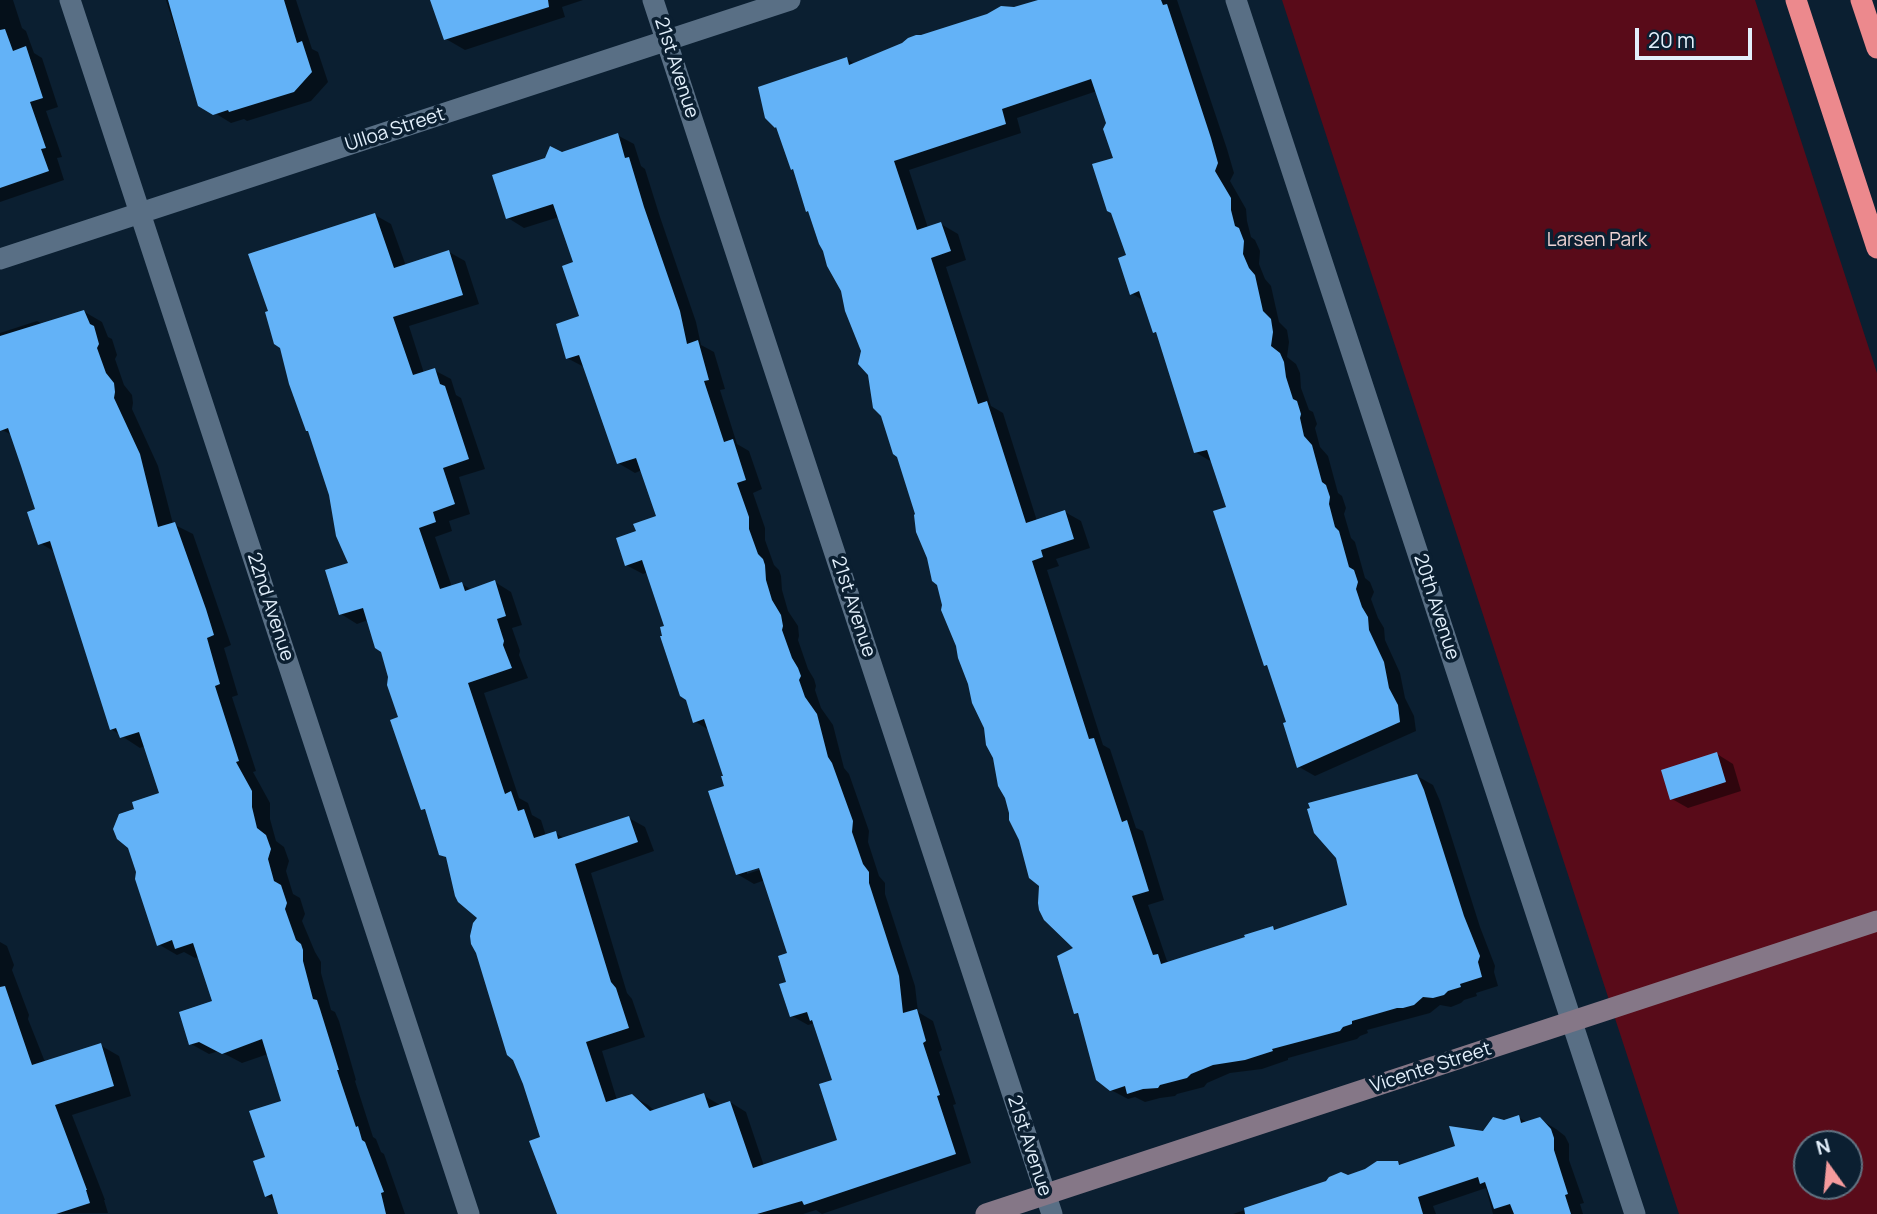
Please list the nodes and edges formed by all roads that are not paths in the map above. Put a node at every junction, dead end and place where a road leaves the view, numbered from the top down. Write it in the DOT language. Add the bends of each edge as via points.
graph roads {
  1 [pos="71,0"];
  2 [pos="653,0"];
  3 [pos="790,0"];
  4 [pos="1236,0"];
  5 [pos="1796,0"];
  6 [pos="1861,0"];
  7 [pos="667,41"];
  8 [pos="1877,48"];
  9 [pos="141,214"];
  10 [pos="1877,248"];
  11 [pos="0,260"];
  12 [pos="1877,921"];
  13 [pos="1572,1022"];
  14 [pos="1048,1204"];
  15 [pos="469,1214"];
  16 [pos="986,1214"];
  17 [pos="1635,1214"];
  1 -- 9 [label="street, 22nd Avenue"];
  2 -- 7 [label="street, 21st Avenue"];
  3 -- 7 [label="street, Ulloa Street"];
  4 -- 13 [label="street, 20th Avenue"];
  5 -- 10 [label="highway"];
  6 -- 8 [label="highway"];
  7 -- 9 [label="street, Ulloa Street"];
  7 -- 14 [label="street, 21st Avenue"];
  9 -- 11 [label="street, Ulloa Street"];
  9 -- 15 [label="street, 22nd Avenue"];
  12 -- 13 [label="street, Vicente Street"];
  13 -- 14 [label="street, Vicente Street"];
  13 -- 17 [label="street, 20th Avenue"];
  14 -- 16 [label="street, Vicente Street"];
}
